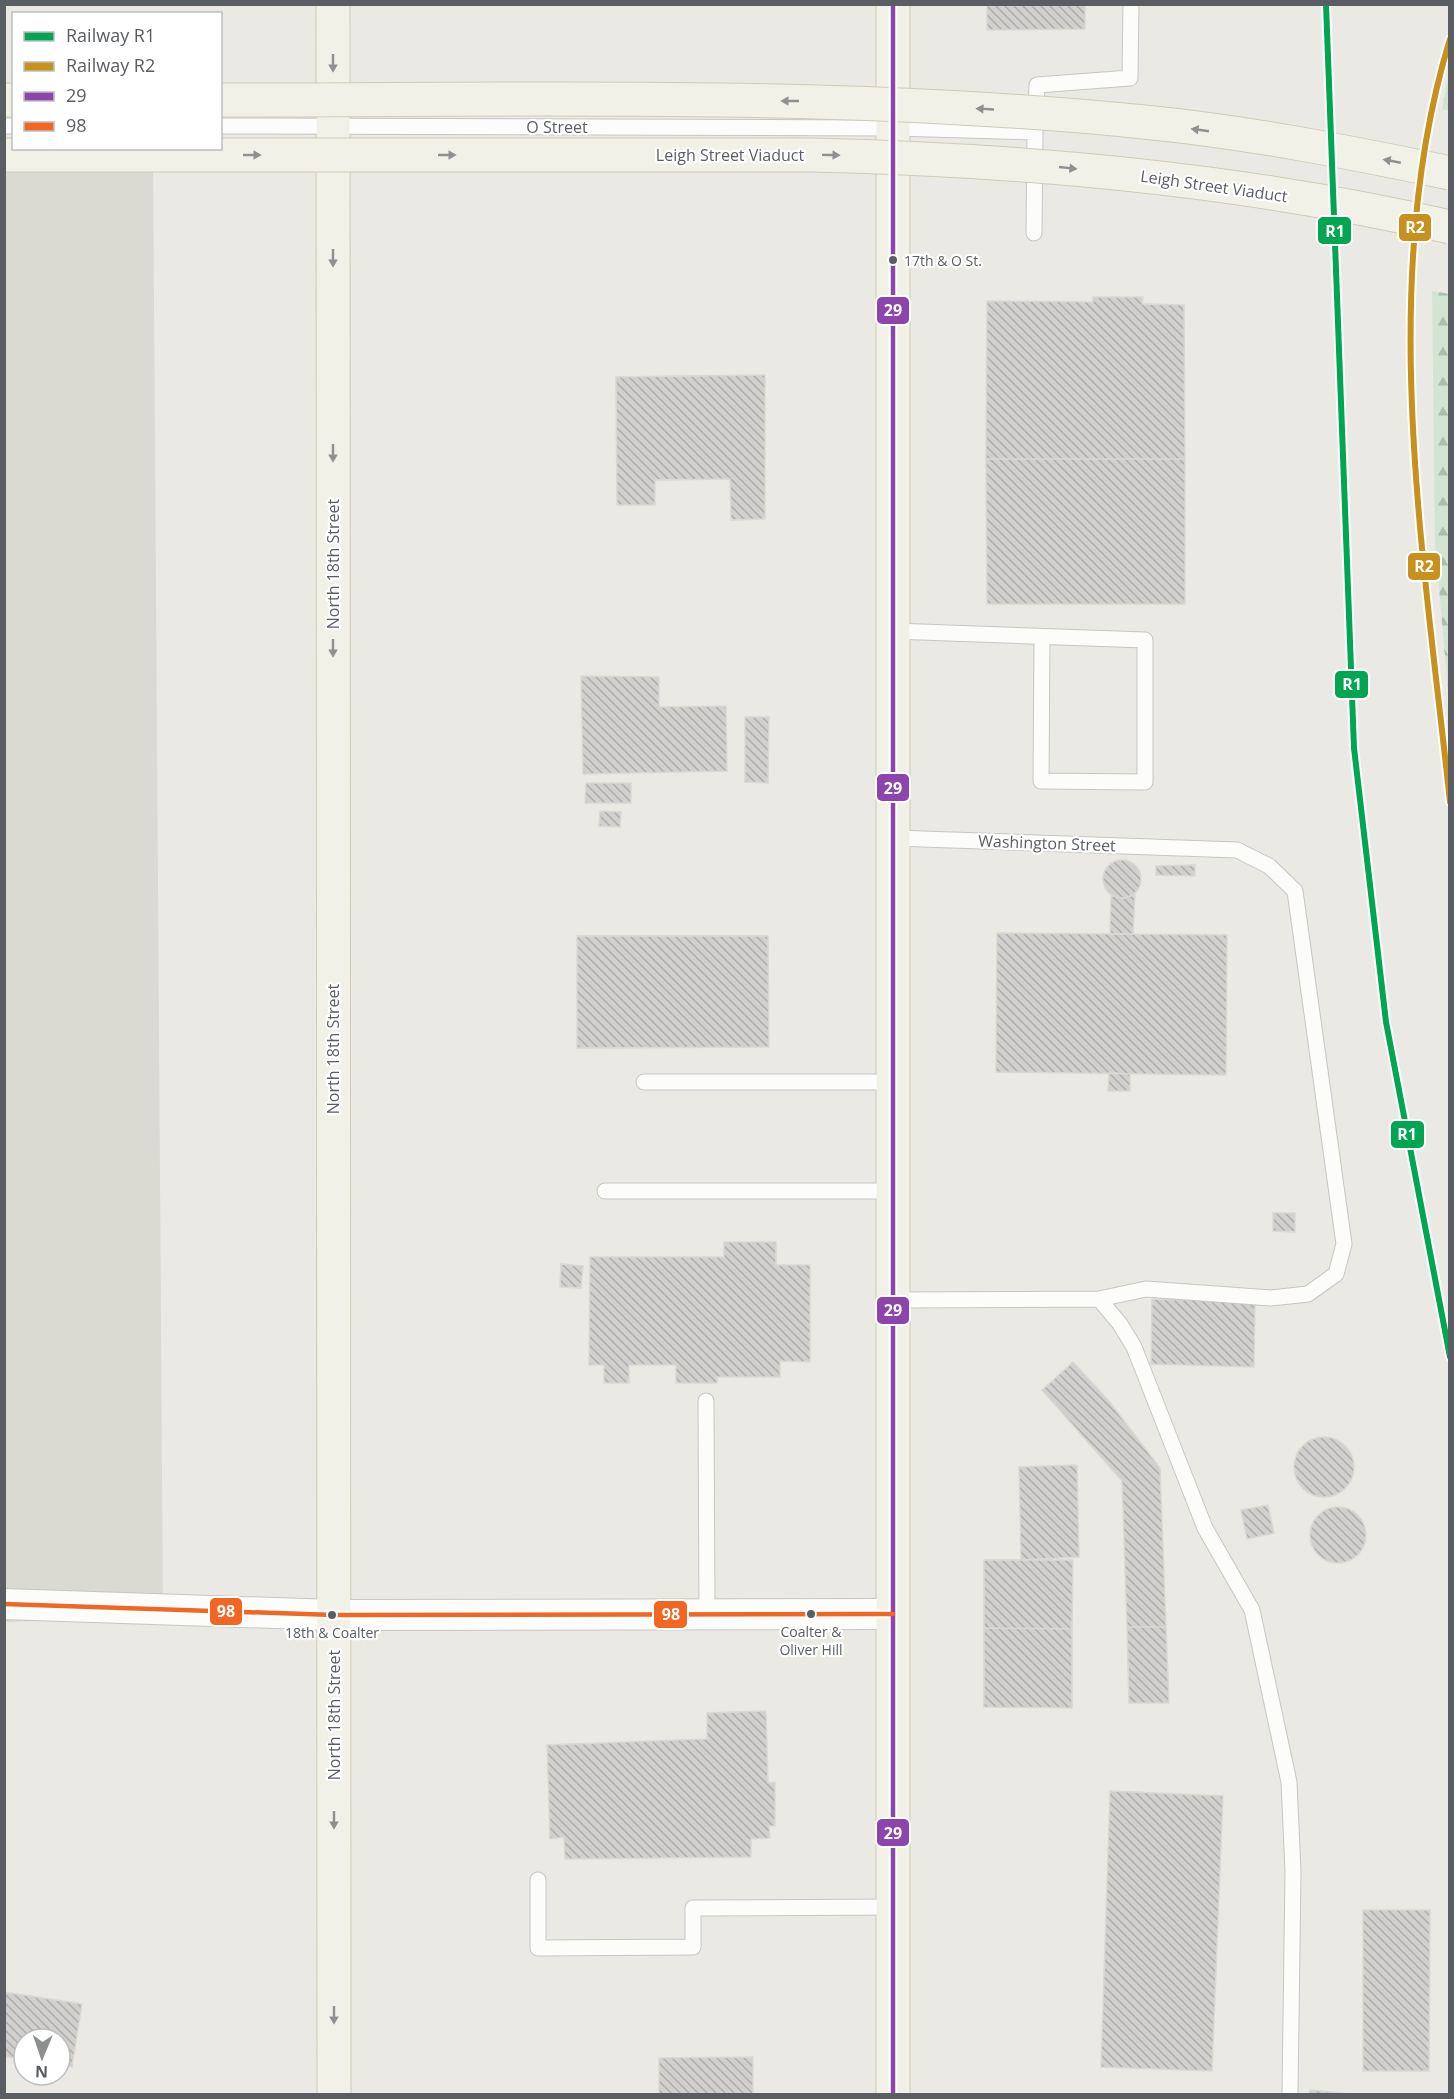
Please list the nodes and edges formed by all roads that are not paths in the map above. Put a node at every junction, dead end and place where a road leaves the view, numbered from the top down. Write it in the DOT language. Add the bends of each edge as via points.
graph roads {
  1 [pos="333,4"];
  2 [pos="893,4"];
  3 [pos="1131,4"];
  4 [pos="222,100"];
  5 [pos="222,126"];
  6 [pos="333,127"];
  7 [pos="893,128"];
  8 [pos="1035,132"];
  9 [pos="4,154"];
  10 [pos="1449,173"];
  11 [pos="1449,227"];
  12 [pos="1034,233"];
  13 [pos="893,631"];
  14 [pos="1042,637"];
  15 [pos="893,838"];
  16 [pos="644,1082"];
  17 [pos="894,1082"];
  18 [pos="604,1191"];
  19 [pos="893,1191"];
  20 [pos="1099,1299"];
  21 [pos="893,1300"];
  22 [pos="706,1401"];
  23 [pos="4,1604"];
  24 [pos="707,1614"];
  25 [pos="893,1614"];
  26 [pos="334,1615"];
  27 [pos="538,1880"];
  28 [pos="893,1907"];
  29 [pos="334,2094"];
  30 [pos="893,2094"];
  31 [pos="1290,2094"];
  1 -- 6 [label="main road, North 18th Street, one-way"];
  2 -- 7 [label="main road"];
  3 -- 8 [label="lane" via="1130,78 1037,85"];
  10 -- 4 [label="main road, one-way, bridge" via="1267,139 1147,122 1022,111 840,101"];
  5 -- 6 [label="lane, O Street"];
  6 -- 7 [label="lane, O Street"];
  6 -- 26 [label="main road, North 18th Street, one-way"];
  7 -- 8 [label="lane, O Street"];
  7 -- 13 [label="main road"];
  8 -- 12 [label="lane"];
  9 -- 11 [label="main road, Leigh Street Viaduct, one-way, bridge" via="933,158 1060,166 1179,180 1300,198"];
  13 -- 14 [label="lane"];
  13 -- 15 [label="main road"];
  14 -- 14 [label="lane" via="1041,781 1145,782 1145,640"];
  15 -- 17 [label="main road"];
  15 -- 20 [label="lane, Washington Street" via="1237,850 1269,866 1295,891 1344,1244 1336,1274 1308,1294 1271,1298 1146,1289"];
  16 -- 17 [label="lane"];
  17 -- 19 [label="main road"];
  18 -- 19 [label="lane"];
  19 -- 21 [label="main road"];
  20 -- 21 [label="lane, Washington Street"];
  20 -- 31 [label="lane" via="1134,1347 1205,1528 1252,1610 1289,1782 1293,1872"];
  21 -- 25 [label="main road"];
  22 -- 24 [label="lane"];
  23 -- 26 [label="street"];
  24 -- 25 [label="street"];
  24 -- 26 [label="street"];
  25 -- 28 [label="main road"];
  26 -- 29 [label="main road, North 18th Street, one-way"];
  27 -- 28 [label="lane" via="538,1948 693,1947 693,1908"];
  28 -- 30 [label="main road"];
}
